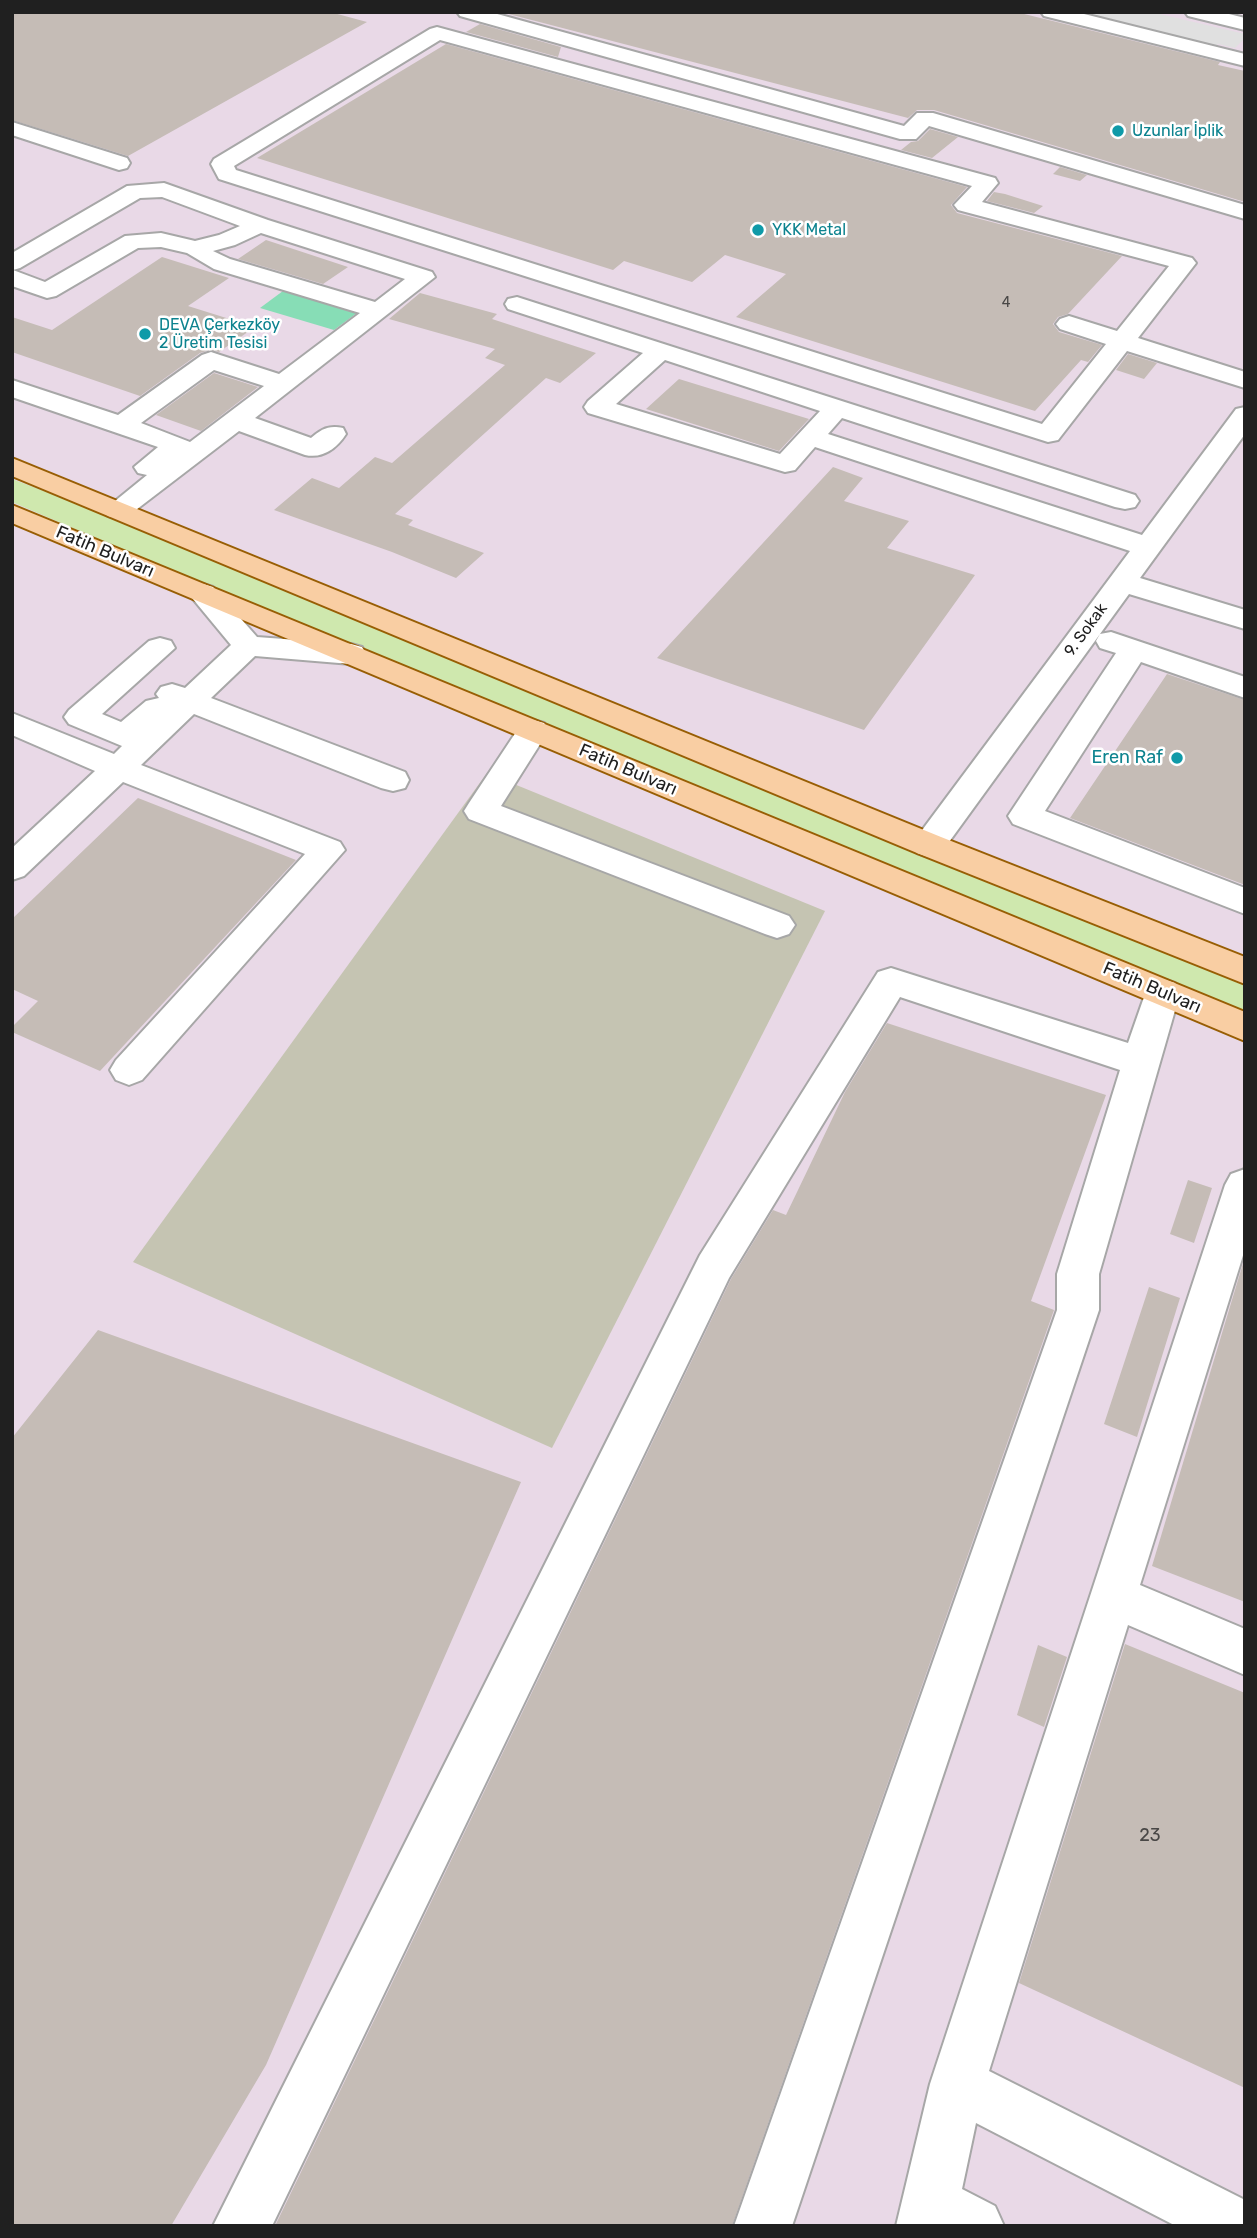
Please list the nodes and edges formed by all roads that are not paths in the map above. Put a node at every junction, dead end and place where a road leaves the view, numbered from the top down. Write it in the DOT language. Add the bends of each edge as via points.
graph roads {
  1 [pos="467,12"];
  2 [pos="1051,12"];
  3 [pos="1195,12"];
  4 [pos="1244,24"];
  5 [pos="1206,51"];
  6 [pos="1245,60"];
  7 [pos="12,128"];
  8 [pos="119,163"];
  9 [pos="1245,212"];
  10 [pos="260,225"];
  11 [pos="195,247"];
  12 [pos="12,263"];
  13 [pos="12,277"];
  14 [pos="517,304"];
  15 [pos="378,311"];
  16 [pos="1069,324"];
  17 [pos="1122,341"];
  18 [pos="660,351"];
  19 [pos="1245,380"];
  20 [pos="282,384"];
  21 [pos="12,388"];
  22 [pos="837,408"];
  23 [pos="1245,415"];
  24 [pos="235,421"];
  25 [pos="122,425"];
  26 [pos="334,434"];
  27 [pos="810,437"];
  28 [pos="12,466"];
  29 [pos="1125,501"];
  30 [pos="109,506"];
  31 [pos="12,513"];
  32 [pos="1146,548"];
  33 [pos="1121,582"];
  34 [pos="203,593"];
  35 [pos="1245,620"];
  36 [pos="1085,632"];
  37 [pos="248,646"];
  38 [pos="160,648"];
  39 [pos="1134,649"];
  40 [pos="351,654"];
  41 [pos="205,664"];
  42 [pos="1245,688"];
  43 [pos="181,697"];
  44 [pos="12,723"];
  45 [pos="533,730"];
  46 [pos="118,768"];
  47 [pos="393,780"];
  48 [pos="929,845"];
  49 [pos="861,867"];
  50 [pos="12,868"];
  51 [pos="1245,902"];
  52 [pos="777,925"];
  53 [pos="1245,971"];
  54 [pos="1162,993"];
  55 [pos="1245,1027"];
  56 [pos="1143,1055"];
  57 [pos="129,1070"];
  58 [pos="1245,1185"];
  59 [pos="1117,1585"];
  60 [pos="1245,1623"];
  61 [pos="1245,1652"];
  62 [pos="957,2084"];
  63 [pos="943,2219"];
  64 [pos="242,2226"];
  65 [pos="763,2226"];
  66 [pos="1236,2226"];
  1 -- 9 [label="street" via="908,134 925,118"];
  2 -- 5 [label="street"];
  3 -- 4 [label="street"];
  4 -- 5 [label="street"];
  5 -- 6 [label="street"];
  7 -- 8 [label="street"];
  10 -- 11 [label="street" via="227,240"];
  10 -- 12 [label="street" via="164,190 148,189 135,191"];
  10 -- 15 [label="street" via="423,277"];
  11 -- 13 [label="street" via="161,240 133,242 47,291"];
  11 -- 15 [label="street" via="222,264"];
  14 -- 18 [label="street"];
  15 -- 20 [label="street"];
  16 -- 17 [label="street"];
  17 -- 17 [label="street" via="1184,263 966,205 987,183 437,33 222,164 227,174 1048,435"];
  17 -- 19 [label="street"];
  18 -- 22 [label="street"];
  18 -- 27 [label="street" via="597,407 785,464"];
  20 -- 24 [label="street"];
  20 -- 25 [label="street" via="211,360"];
  21 -- 25 [label="street"];
  22 -- 27 [label="street"];
  22 -- 29 [label="street"];
  23 -- 32 [label="street, 9. Sokak"];
  24 -- 26 [label="street" via="315,449"];
  24 -- 30 [label="street"];
  25 -- 30 [label="street" via="179,445"];
  27 -- 32 [label="street"];
  28 -- 30 [label="main road"];
  30 -- 48 [label="main road"];
  31 -- 34 [label="main road, Fatih Bulvarı"];
  32 -- 33 [label="street, 9. Sokak"];
  33 -- 35 [label="street"];
  33 -- 36 [label="street, 9. Sokak"];
  34 -- 37 [label="street"];
  34 -- 40 [label="main road, Fatih Bulvarı"];
  36 -- 39 [label="street"];
  36 -- 48 [label="street, 9. Sokak"];
  37 -- 40 [label="street"];
  37 -- 43 [label="street"];
  38 -- 43 [label="street" via="80,718 125,736"];
  39 -- 42 [label="street"];
  39 -- 51 [label="street" via="1025,816"];
  40 -- 45 [label="main road, Fatih Bulvarı"];
  41 -- 43 [label="street"];
  43 -- 46 [label="street"];
  43 -- 47 [label="street"];
  44 -- 46 [label="street"];
  45 -- 49 [label="main road, Fatih Bulvarı"];
  45 -- 52 [label="street" via="481,811"];
  46 -- 50 [label="street"];
  46 -- 57 [label="street" via="328,850"];
  48 -- 49 [label="main road" via="907,867"];
  48 -- 53 [label="main road"];
  49 -- 54 [label="main road, Fatih Bulvarı"];
  54 -- 55 [label="main road, Fatih Bulvarı"];
  54 -- 56 [label="street"];
  56 -- 64 [label="street" via="891,981 714,1266"];
  56 -- 65 [label="street" via="1077,1274 1078,1310"];
  58 -- 59 [label="street"];
  59 -- 60 [label="street"];
  59 -- 61 [label="street"];
  59 -- 62 [label="street"];
  62 -- 63 [label="street"];
  62 -- 66 [label="street"];
}
